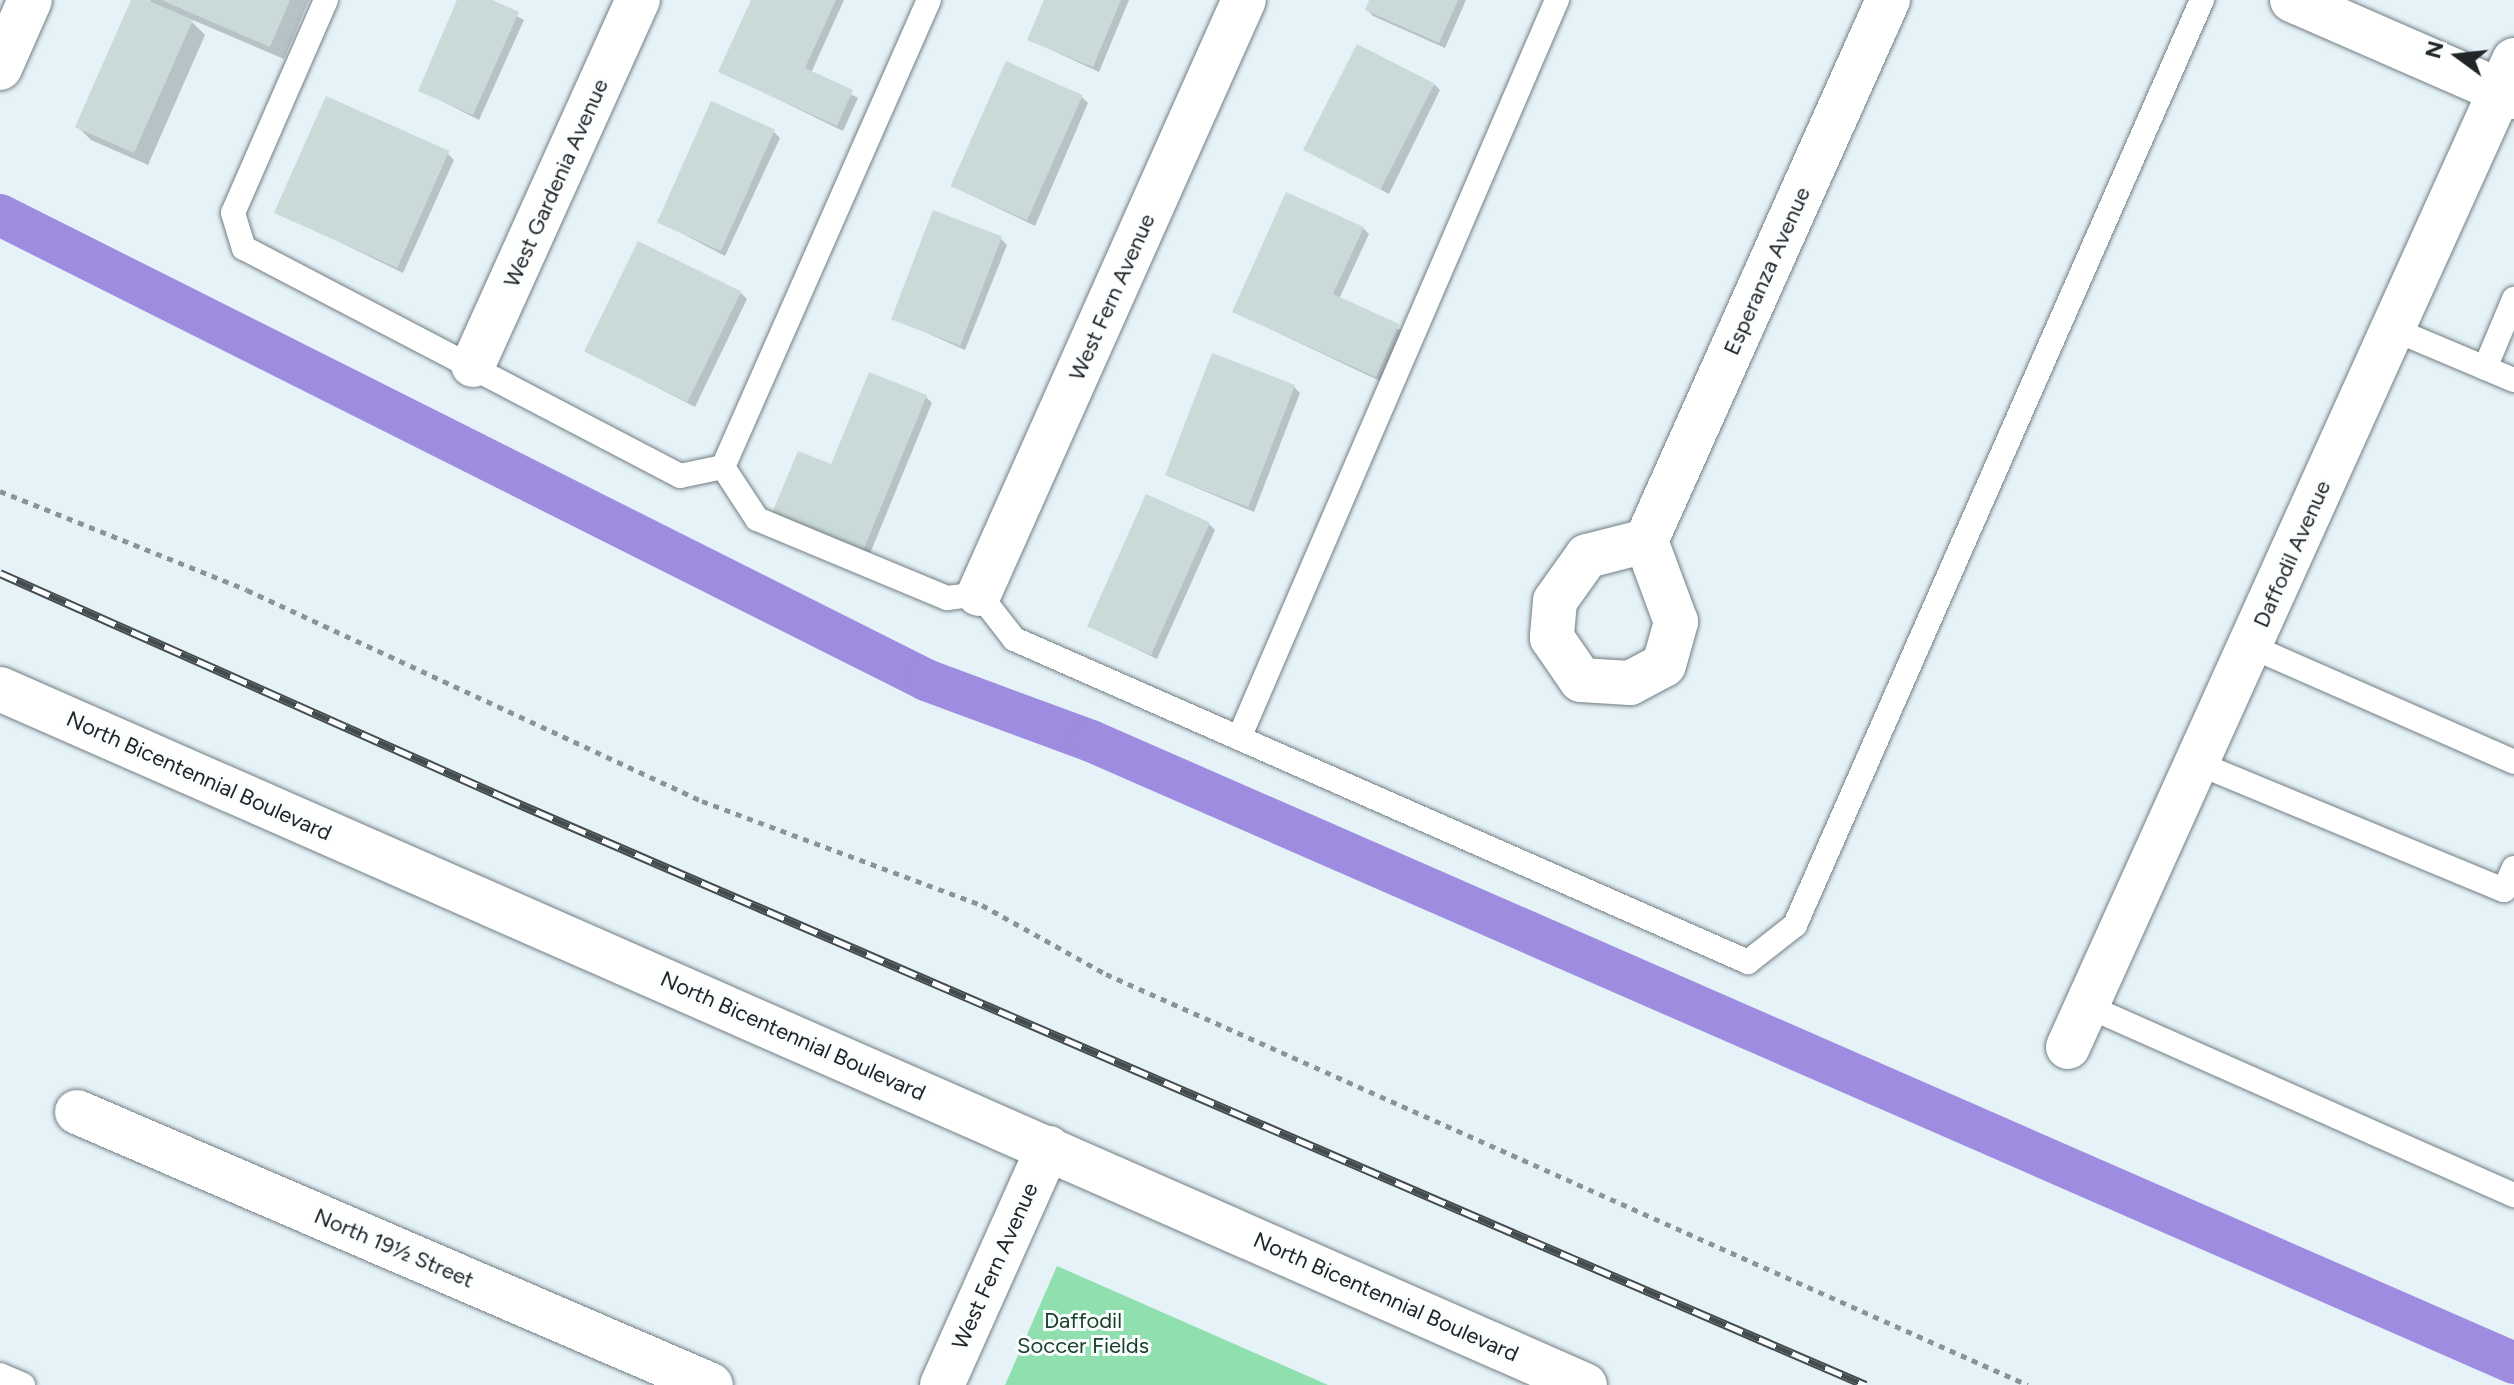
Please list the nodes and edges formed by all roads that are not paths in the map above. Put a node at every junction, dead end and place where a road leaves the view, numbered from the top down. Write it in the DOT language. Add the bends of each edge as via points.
graph roads {
  1 [pos="30,0"];
  2 [pos="326,0"];
  3 [pos="638,0"];
  4 [pos="929,0"];
  5 [pos="1244,0"];
  6 [pos="1557,0"];
  7 [pos="1888,0"];
  8 [pos="2202,0"];
  9 [pos="2292,0"];
  10 [pos="0,68"];
  11 [pos="2510,83"];
  12 [pos="2514,299"];
  13 [pos="2393,329"];
  14 [pos="473,365"];
  15 [pos="2485,368"];
  16 [pos="2514,380"];
  17 [pos="723,467"];
  18 [pos="1646,541"];
  19 [pos="979,594"];
  20 [pos="2250,646"];
  21 [pos="0,689"];
  22 [pos="1239,738"];
  23 [pos="2514,762"];
  24 [pos="2197,763"];
  25 [pos="2514,868"];
  26 [pos="2087,1006"];
  27 [pos="2068,1047"];
  28 [pos="77,1112"];
  29 [pos="1048,1148"];
  30 [pos="2514,1195"];
  31 [pos="0,1375"];
  32 [pos="23,1385"];
  33 [pos="711,1385"];
  34 [pos="942,1385"];
  35 [pos="1585,1385"];
  1 -- 10 [label="street"];
  2 -- 14 [label="lane" via="233,213 244,248"];
  3 -- 14 [label="street, West Gardenia Avenue"];
  4 -- 17 [label="lane"];
  5 -- 19 [label="street, West Fern Avenue"];
  6 -- 22 [label="lane"];
  7 -- 18 [label="street, Esperanza Avenue"];
  8 -- 22 [label="lane" via="1795,925 1748,962"];
  9 -- 11 [label="street"];
  11 -- 13 [label="street, Daffodil Avenue"];
  12 -- 15 [label="lane"];
  13 -- 15 [label="lane"];
  13 -- 20 [label="street, Daffodil Avenue"];
  14 -- 17 [label="lane" via="680,476"];
  15 -- 16 [label="lane"];
  17 -- 19 [label="lane" via="757,519 947,598"];
  19 -- 22 [label="lane" via="1014,639"];
  20 -- 23 [label="lane"];
  20 -- 24 [label="street, Daffodil Avenue"];
  21 -- 29 [label="street, North Bicentennial Boulevard"];
  24 -- 25 [label="lane" via="2504,890"];
  24 -- 26 [label="street, Daffodil Avenue"];
  26 -- 27 [label="street, Daffodil Avenue"];
  26 -- 30 [label="lane"];
  28 -- 33 [label="street, North 19½ Street"];
  29 -- 34 [label="street, West Fern Avenue"];
  29 -- 35 [label="street, North Bicentennial Boulevard"];
  31 -- 32 [label="lane"];
}
